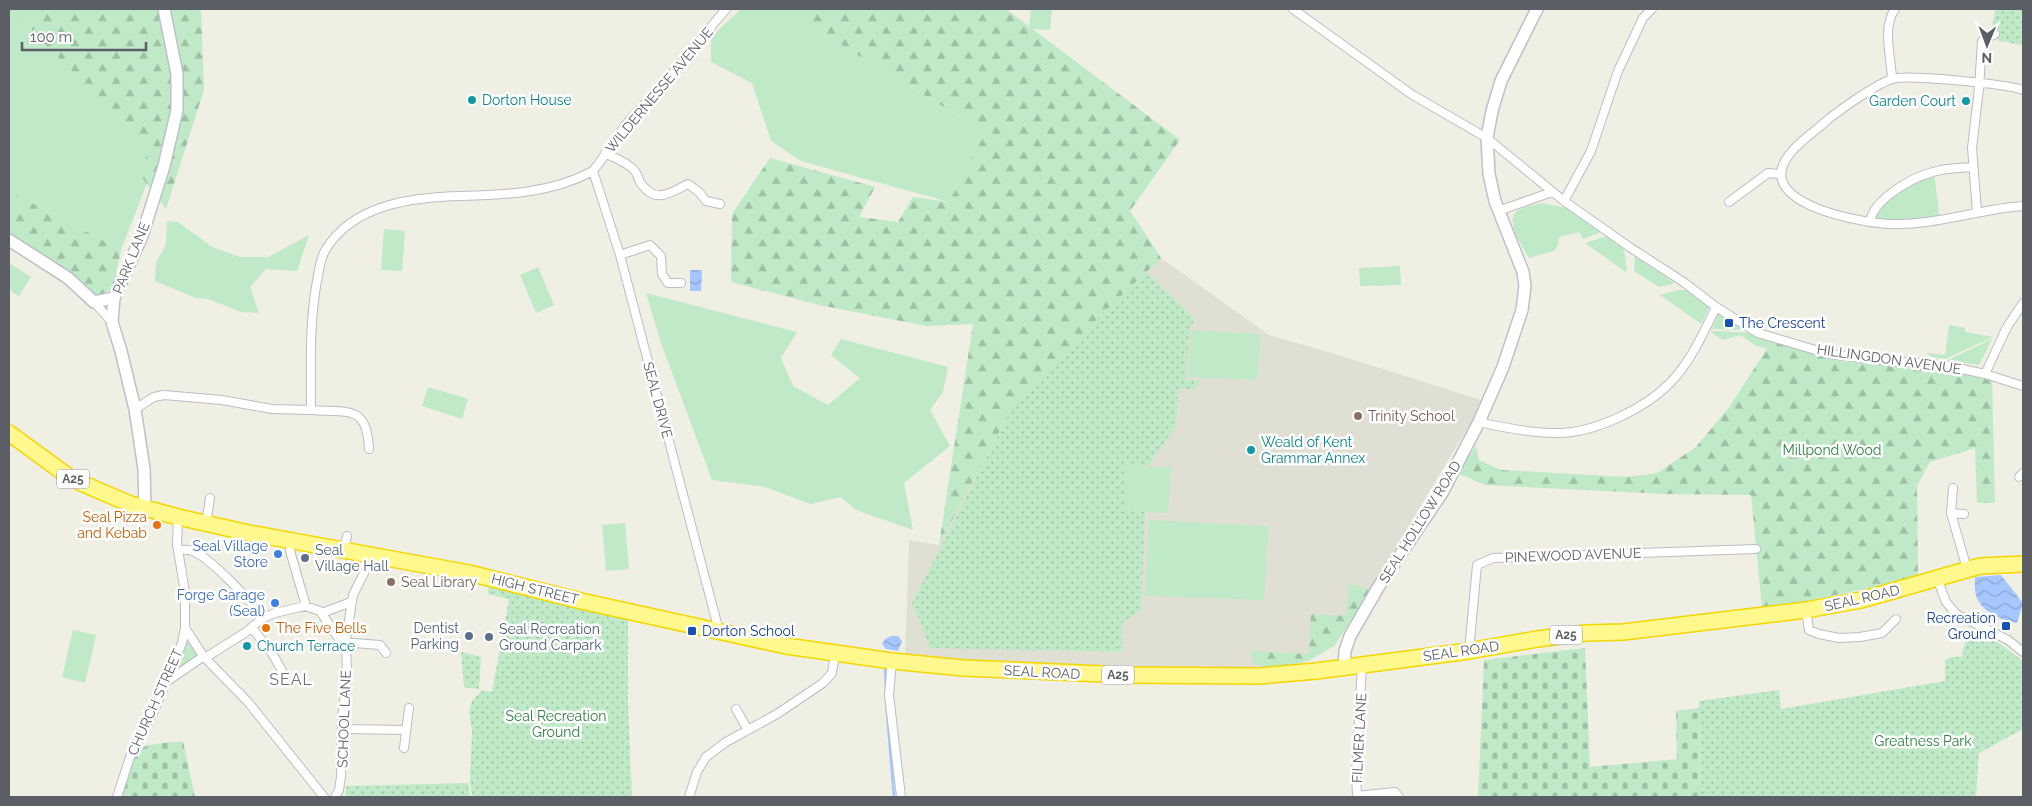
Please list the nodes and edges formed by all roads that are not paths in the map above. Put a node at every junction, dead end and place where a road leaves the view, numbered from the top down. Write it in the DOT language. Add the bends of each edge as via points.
graph roads {
  1 [pos="164,9"];
  2 [pos="726,9"];
  3 [pos="1294,9"];
  4 [pos="1537,9"];
  5 [pos="1652,9"];
  6 [pos="1890,11"];
  7 [pos="1995,34"];
  8 [pos="1892,78"];
  9 [pos="1980,84"];
  10 [pos="2023,90"];
  11 [pos="1487,138"];
  12 [pos="605,153"];
  13 [pos="1973,167"];
  14 [pos="593,170"];
  15 [pos="1781,174"];
  16 [pos="1552,192"];
  17 [pos="1564,201"];
  18 [pos="1729,202"];
  19 [pos="720,204"];
  20 [pos="2023,206"];
  21 [pos="1498,211"];
  22 [pos="1977,212"];
  23 [pos="1870,222"];
  24 [pos="9,240"];
  25 [pos="620,255"];
  26 [pos="681,283"];
  27 [pos="114,298"];
  28 [pos="94,302"];
  29 [pos="2023,303"];
  30 [pos="1716,307"];
  31 [pos="112,322"];
  32 [pos="1986,374"];
  33 [pos="2023,386"];
  34 [pos="135,409"];
  35 [pos="311,410"];
  36 [pos="1479,422"];
  37 [pos="9,433"];
  38 [pos="369,449"];
  39 [pos="1953,488"];
  40 [pos="210,498"];
  41 [pos="145,509"];
  42 [pos="1951,513"];
  43 [pos="1964,514"];
  44 [pos="178,517"];
  45 [pos="206,524"];
  46 [pos="291,541"];
  47 [pos="1756,549"];
  48 [pos="178,550"];
  49 [pos="373,555"];
  50 [pos="2023,564"];
  51 [pos="1967,569"];
  52 [pos="1938,578"];
  53 [pos="352,602"];
  54 [pos="306,606"];
  55 [pos="1806,610"];
  56 [pos="322,613"];
  57 [pos="264,618"];
  58 [pos="1896,619"];
  59 [pos="185,628"];
  60 [pos="252,628"];
  61 [pos="719,631"];
  62 [pos="345,642"];
  63 [pos="1470,651"];
  64 [pos="2023,652"];
  65 [pos="386,654"];
  66 [pos="835,654"];
  67 [pos="205,657"];
  68 [pos="892,662"];
  69 [pos="1362,665"];
  70 [pos="1344,667"];
  71 [pos="286,678"];
  72 [pos="165,683"];
  73 [pos="409,708"];
  74 [pos="736,709"];
  75 [pos="342,729"];
  76 [pos="406,730"];
  77 [pos="748,730"];
  78 [pos="404,748"];
  79 [pos="1357,796"];
  80 [pos="117,797"];
  81 [pos="324,797"];
  82 [pos="335,797"];
  83 [pos="689,797"];
  84 [pos="901,797"];
  85 [pos="1399,797"];
  1 -- 27 [label="main road, PARK LANE" via="177,74 176,110 164,166 142,236"];
  2 -- 12 [label="street, WILDERNESSE AVENUE"];
  3 -- 11 [label="street" via="1411,94"];
  4 -- 11 [label="main road, SEAL HOLLOW ROAD" via="1501,81"];
  5 -- 17 [label="street" via="1643,18 1618,71 1591,151"];
  6 -- 8 [label="street" via="1888,29"];
  7 -- 9 [label="street" via="1982,41"];
  8 -- 9 [label="street"];
  8 -- 15 [label="street" via="1835,114 1795,148 1784,162"];
  9 -- 10 [label="street"];
  9 -- 13 [label="street" via="1972,148"];
  11 -- 16 [label="street, HILLINGDON AVENUE"];
  11 -- 21 [label="main road, SEAL HOLLOW ROAD" via="1489,174"];
  12 -- 14 [label="street, WILDERNESSE AVENUE"];
  12 -- 19 [label="street" via="635,170 648,191 660,196 669,195 688,184 706,202"];
  13 -- 22 [label="street"];
  13 -- 23 [label="street" via="1934,172 1908,183 1876,208"];
  14 -- 25 [label="street, SEAL DRIVE"];
  14 -- 35 [label="street" via="562,184 524,193 438,196 399,202 370,210 339,233 325,250 316,286 311,332"];
  15 -- 18 [label="street" via="1768,173"];
  15 -- 23 [label="street" via="1785,188 1809,205"];
  16 -- 17 [label="street, HILLINGDON AVENUE"];
  16 -- 21 [label="street"];
  17 -- 30 [label="street, HILLINGDON AVENUE"];
  20 -- 22 [label="street"];
  21 -- 36 [label="main road, SEAL HOLLOW ROAD" via="1524,272 1525,294 1503,367"];
  22 -- 23 [label="street" via="1912,225"];
  24 -- 28 [label="main road" via="68,278"];
  25 -- 26 [label="street" via="650,245 661,256 662,274 668,283"];
  25 -- 61 [label="street, SEAL DRIVE"];
  27 -- 28 [label="main road"];
  27 -- 31 [label="main road, PARK LANE"];
  28 -- 31 [label="street"];
  29 -- 32 [label="street" via="2007,327"];
  30 -- 32 [label="street, HILLINGDON AVENUE" via="1758,332 1819,352 1890,362 1944,365"];
  30 -- 36 [label="street" via="1671,382 1619,417 1587,430 1560,433 1514,430"];
  31 -- 34 [label="main road, PARK LANE"];
  32 -- 33 [label="street, HILLINGDON AVENUE"];
  34 -- 35 [label="street" via="154,397 164,395 272,409"];
  34 -- 41 [label="main road, PARK LANE" via="144,466"];
  35 -- 38 [label="street" via="352,413 363,419"];
  36 -- 70 [label="main road, SEAL HOLLOW ROAD" via="1442,493 1379,586 1350,636"];
  37 -- 41 [label="highway, A25" via="69,477"];
  39 -- 42 [label="street"];
  40 -- 45 [label="street"];
  41 -- 44 [label="highway, HIGH STREET / A25"];
  42 -- 43 [label="street"];
  42 -- 51 [label="street"];
  44 -- 45 [label="highway, HIGH STREET / A25"];
  44 -- 48 [label="street, CHURCH STREET"];
  45 -- 46 [label="highway, HIGH STREET / A25"];
  46 -- 49 [label="highway, HIGH STREET / A25" via="345,543"];
  46 -- 54 [label="street" via="290,551"];
  47 -- 63 [label="street, PINEWOOD AVENUE" via="1493,558 1476,565"];
  48 -- 57 [label="street" via="192,550 206,559"];
  48 -- 59 [label="street, CHURCH STREET" via="185,592"];
  49 -- 53 [label="street, SCHOOL LANE"];
  49 -- 61 [label="highway, HIGH STREET / A25" via="469,573"];
  50 -- 51 [label="highway, SEAL ROAD / A25" via="1992,564"];
  51 -- 52 [label="highway, SEAL ROAD / A25"];
  52 -- 55 [label="highway, SEAL ROAD / A25" via="1862,600"];
  52 -- 64 [label="street" via="1946,602 1956,614 2008,640"];
  53 -- 56 [label="street"];
  53 -- 62 [label="street, SCHOOL LANE"];
  54 -- 56 [label="street"];
  54 -- 57 [label="street"];
  55 -- 58 [label="street" via="1809,630 1839,638 1882,633"];
  55 -- 63 [label="highway, SEAL ROAD / A25" via="1623,632 1586,633"];
  56 -- 62 [label="street" via="341,641"];
  57 -- 60 [label="street"];
  59 -- 67 [label="street"];
  59 -- 72 [label="street, CHURCH STREET" via="182,644"];
  60 -- 67 [label="street"];
  60 -- 71 [label="street"];
  61 -- 66 [label="highway, HIGH STREET / A25"];
  62 -- 65 [label="street" via="380,645"];
  62 -- 75 [label="street, SCHOOL LANE" via="347,678"];
  63 -- 69 [label="highway, SEAL ROAD / A25"];
  66 -- 68 [label="highway, HIGH STREET / A25"];
  66 -- 77 [label="street" via="832,673 825,681"];
  67 -- 72 [label="street"];
  67 -- 81 [label="street" via="248,702"];
  68 -- 70 [label="highway, SEAL ROAD / A25" via="1127,676 1259,676"];
  68 -- 84 [label="street" via="890,696"];
  69 -- 70 [label="highway, SEAL ROAD / A25"];
  69 -- 79 [label="street, FILMER LANE"];
  72 -- 80 [label="street, CHURCH STREET" via="130,757"];
  73 -- 76 [label="street"];
  74 -- 77 [label="street"];
  75 -- 76 [label="street"];
  75 -- 82 [label="street, SCHOOL LANE" via="341,778"];
  76 -- 78 [label="street"];
  77 -- 83 [label="street" via="705,758 695,775"];
  79 -- 85 [label="street, FILMER LANE" via="1395,792"];
}
